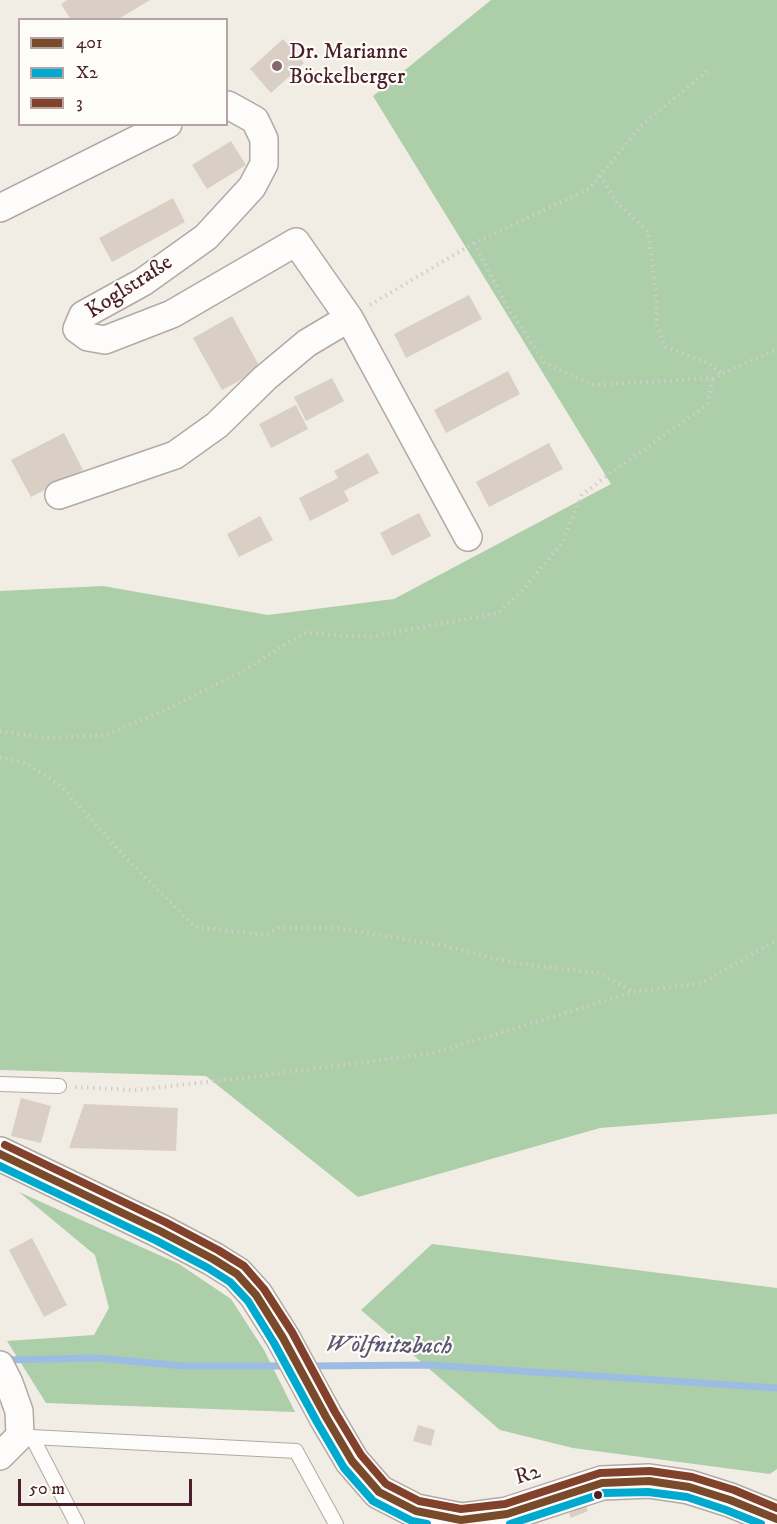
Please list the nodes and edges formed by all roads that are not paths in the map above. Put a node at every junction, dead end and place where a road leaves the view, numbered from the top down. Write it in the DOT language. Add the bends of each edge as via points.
graph roads {
  1 [pos="228,105"];
  2 [pos="164,126"];
  3 [pos="0,208"];
  4 [pos="349,318"];
  5 [pos="59,495"];
  6 [pos="468,537"];
  7 [pos="0,1084"];
  8 [pos="59,1086"];
  9 [pos="0,1154"];
  10 [pos="5,1374"];
  11 [pos="26,1436"];
  12 [pos="0,1456"];
  13 [pos="416,1517"];
  14 [pos="775,1517"];
  15 [pos="77,1524"];
  16 [pos="336,1524"];
  1 -- 4 [label="street, Koglstraße" via="255,120 264,139 264,164 252,187 206,237 143,282 83,315 77,329 88,337 105,340 172,314 296,242"];
  2 -- 3 [label="street"];
  4 -- 5 [label="street" via="308,343 217,425 175,455"];
  4 -- 6 [label="street, Koglstraße"];
  7 -- 8 [label="lane"];
  9 -- 13 [label="street" via="160,1231 237,1274 256,1295 283,1338 352,1461 379,1492"];
  10 -- 11 [label="street"];
  11 -- 12 [label="street"];
  11 -- 15 [label="lane"];
  11 -- 16 [label="lane" via="296,1451"];
  13 -- 14 [label="street" via="461,1520 507,1514 602,1483 649,1481 689,1487"];
}
